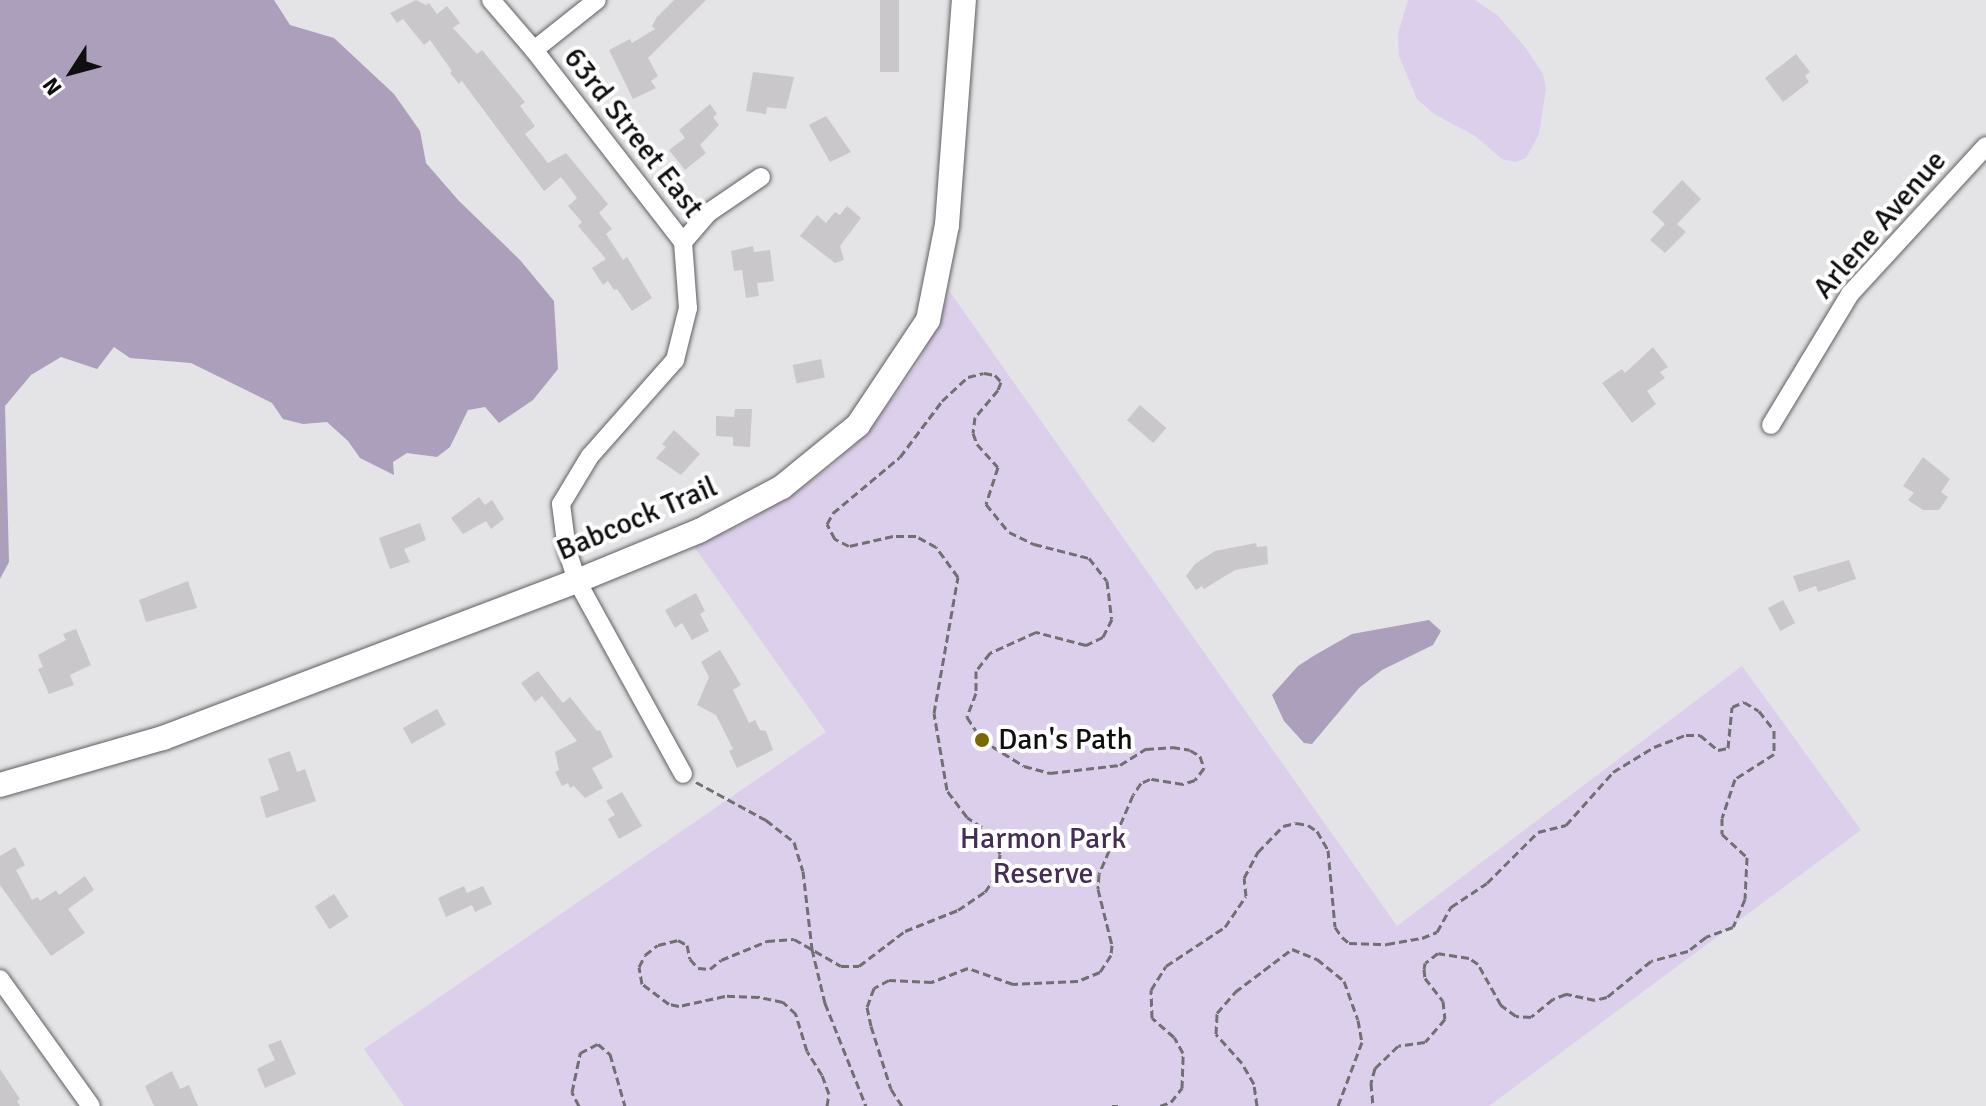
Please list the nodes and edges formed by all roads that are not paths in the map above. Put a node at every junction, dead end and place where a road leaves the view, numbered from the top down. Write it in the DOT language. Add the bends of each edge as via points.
graph roads {
  1 [pos="491,0"];
  2 [pos="597,0"];
  3 [pos="964,0"];
  4 [pos="534,50"];
  5 [pos="1986,146"];
  6 [pos="761,177"];
  7 [pos="683,242"];
  8 [pos="1771,425"];
  9 [pos="577,581"];
  10 [pos="683,774"];
  11 [pos="0,785"];
  12 [pos="0,979"];
  13 [pos="91,1106"];
  1 -- 4 [label="street, 63rd Street East"];
  2 -- 4 [label="street"];
  3 -- 9 [label="street, Babcock Trail" via="947,225 928,320 858,425 782,487 699,531"];
  4 -- 7 [label="street, 63rd Street East"];
  5 -- 8 [label="street, Arlene Avenue" via="1850,294"];
  6 -- 7 [label="street" via="708,213"];
  7 -- 9 [label="street, 63rd Street East" via="688,308 675,360 590,456 561,504"];
  9 -- 10 [label="street, 63rd Street East"];
  9 -- 11 [label="street, Babcock Trail" via="163,738"];
  12 -- 13 [label="street"];
}
